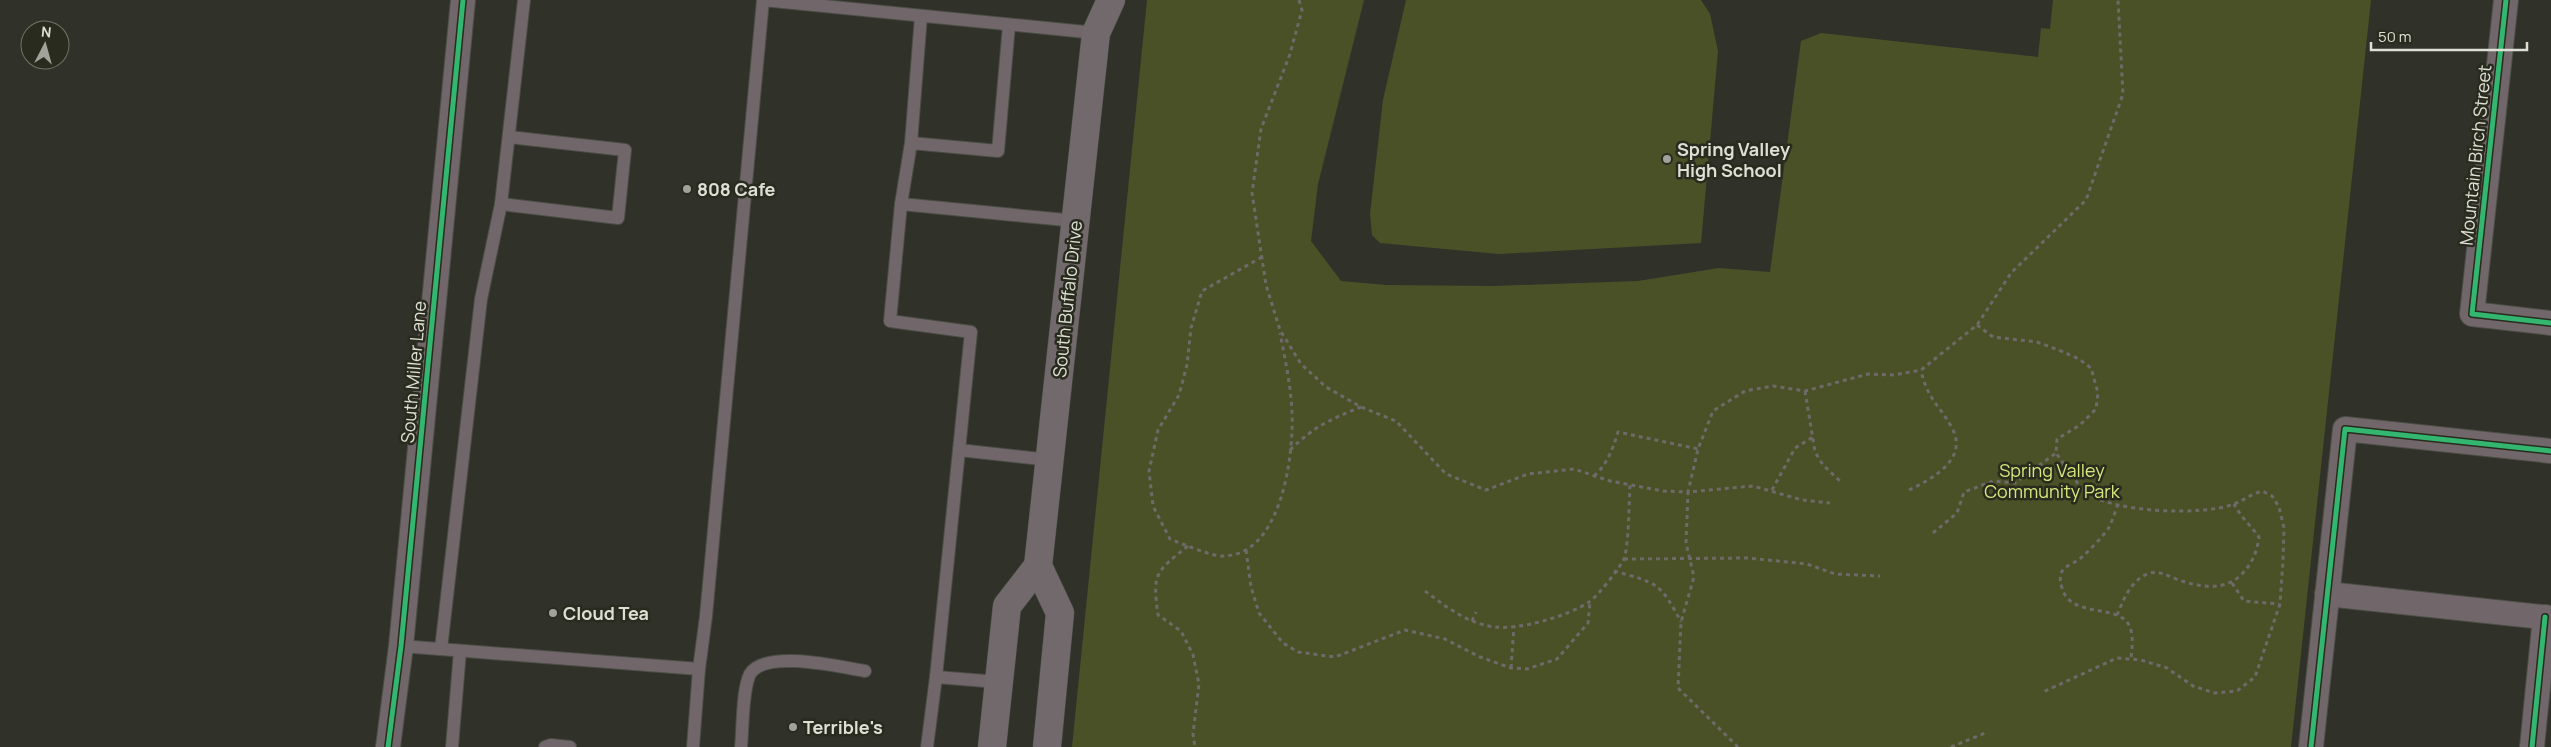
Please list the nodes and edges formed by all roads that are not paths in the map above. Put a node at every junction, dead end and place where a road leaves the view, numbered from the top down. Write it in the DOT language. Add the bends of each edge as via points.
graph roads {
  1 [pos="463,0"];
  2 [pos="524,0"];
  3 [pos="763,0"];
  4 [pos="1088,0"];
  5 [pos="1111,0"];
  6 [pos="2506,0"];
  7 [pos="921,16"];
  8 [pos="1009,25"];
  9 [pos="1096,33"];
  10 [pos="509,137"];
  11 [pos="911,143"];
  12 [pos="501,204"];
  13 [pos="901,204"];
  14 [pos="1076,221"];
  15 [pos="2551,323"];
  16 [pos="959,450"];
  17 [pos="2551,451"];
  18 [pos="1050,460"];
  19 [pos="1038,566"];
  20 [pos="2327,594"];
  21 [pos="2548,617"];
  22 [pos="401,646"];
  23 [pos="441,649"];
  24 [pos="460,651"];
  25 [pos="699,669"];
  26 [pos="865,670"];
  27 [pos="936,677"];
  28 [pos="998,682"];
  29 [pos="388,747"];
  30 [pos="452,747"];
  31 [pos="545,747"];
  32 [pos="570,747"];
  33 [pos="693,747"];
  34 [pos="741,747"];
  35 [pos="927,747"];
  36 [pos="992,747"];
  37 [pos="1047,747"];
  38 [pos="2311,747"];
  39 [pos="2532,747"];
  1 -- 22 [label="street, South Miller Lane"];
  2 -- 10 [label="lane"];
  3 -- 7 [label="lane"];
  3 -- 25 [label="lane"];
  4 -- 9 [label="main road, South Buffalo Drive"];
  5 -- 9 [label="main road, South Buffalo Drive"];
  6 -- 15 [label="street, Mountain Birch Street" via="2472,314"];
  7 -- 8 [label="lane"];
  7 -- 11 [label="lane"];
  8 -- 9 [label="lane"];
  8 -- 11 [label="lane" via="998,151"];
  9 -- 14 [label="main road, South Buffalo Drive"];
  10 -- 12 [label="lane"];
  10 -- 12 [label="lane" via="625,150 618,218"];
  11 -- 13 [label="lane"];
  12 -- 23 [label="lane" via="481,299"];
  13 -- 14 [label="lane"];
  13 -- 16 [label="lane" via="890,321 971,332"];
  14 -- 18 [label="main road, South Buffalo Drive"];
  16 -- 18 [label="lane"];
  16 -- 27 [label="lane"];
  17 -- 20 [label="street" via="2345,428"];
  18 -- 19 [label="main road, South Buffalo Drive"];
  19 -- 28 [label="main road" via="1007,606"];
  19 -- 37 [label="main road" via="1060,613"];
  20 -- 21 [label="street"];
  20 -- 38 [label="street"];
  21 -- 39 [label="street"];
  22 -- 23 [label="lane"];
  22 -- 29 [label="street, South Miller Lane"];
  23 -- 24 [label="lane"];
  24 -- 25 [label="lane"];
  24 -- 30 [label="lane"];
  25 -- 33 [label="lane"];
  26 -- 34 [label="lane" via="778,660 759,667 751,673 747,683"];
  27 -- 28 [label="lane"];
  27 -- 35 [label="lane"];
  28 -- 36 [label="main road"];
  31 -- 32 [label="lane"];
}
